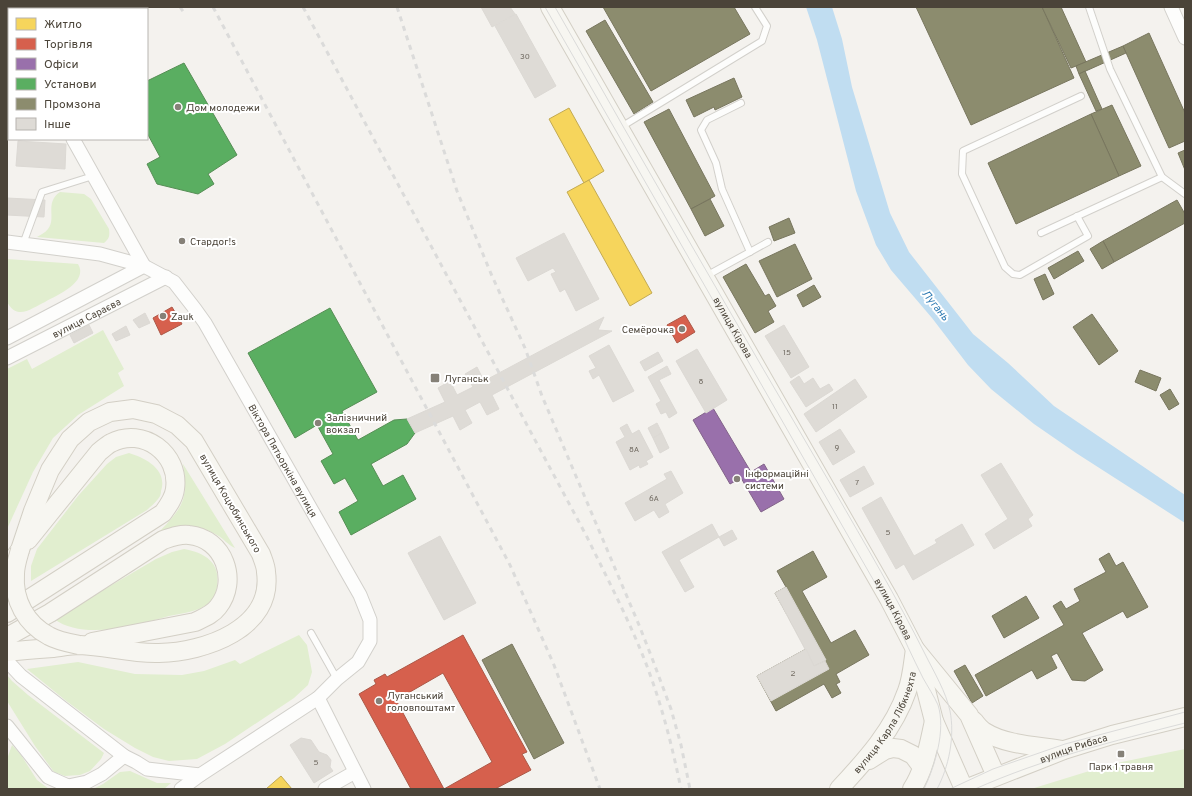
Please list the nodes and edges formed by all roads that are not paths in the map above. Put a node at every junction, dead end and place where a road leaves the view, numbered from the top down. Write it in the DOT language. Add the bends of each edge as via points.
graph roads {
  1 [pos="550,7"];
  2 [pos="755,7"];
  3 [pos="1089,7"];
  4 [pos="1171,7"];
  5 [pos="1185,38"];
  6 [pos="1081,96"];
  7 [pos="741,103"];
  8 [pos="620,128"];
  9 [pos="74,140"];
  10 [pos="93,176"];
  11 [pos="1162,177"];
  12 [pos="1185,194"];
  13 [pos="1077,216"];
  14 [pos="1041,232"];
  15 [pos="7,242"];
  16 [pos="768,242"];
  17 [pos="23,244"];
  18 [pos="7,250"];
  19 [pos="750,252"];
  20 [pos="144,266"];
  21 [pos="704,276"];
  22 [pos="166,277"];
  23 [pos="7,338"];
  24 [pos="7,358"];
  25 [pos="20,550"];
  26 [pos="7,567"];
  27 [pos="7,612"];
  28 [pos="311,633"];
  29 [pos="7,637"];
  30 [pos="79,645"];
  31 [pos="915,649"];
  32 [pos="7,652"];
  33 [pos="7,661"];
  34 [pos="337,678"];
  35 [pos="318,698"];
  36 [pos="969,715"];
  37 [pos="1185,717"];
  38 [pos="934,720"];
  39 [pos="7,726"];
  40 [pos="1064,750"];
  41 [pos="124,756"];
  42 [pos="864,762"];
  43 [pos="922,767"];
  44 [pos="355,772"];
  45 [pos="200,775"];
  46 [pos="996,776"];
  47 [pos="181,789"];
  48 [pos="325,789"];
  49 [pos="364,789"];
  50 [pos="839,789"];
  51 [pos="912,789"];
  52 [pos="965,789"];
  1 -- 8 [label="street, вулиця Кірова"];
  2 -- 8 [label="lane" via="767,26 762,41"];
  3 -- 11 [label="lane" via="1110,69"];
  4 -- 5 [label="street"];
  6 -- 13 [label="lane" via="963,151 962,174 1005,266 1013,274 1020,275 1088,236"];
  7 -- 19 [label="lane" via="707,120 701,130 716,163 722,189"];
  8 -- 21 [label="street, вулиця Кірова"];
  9 -- 10 [label="street"];
  10 -- 17 [label="lane" via="42,192"];
  10 -- 20 [label="street"];
  11 -- 12 [label="lane"];
  11 -- 13 [label="lane"];
  13 -- 14 [label="lane"];
  15 -- 17 [label="street, Віктора Пятьоркіна вулиця"];
  16 -- 19 [label="lane"];
  17 -- 18 [label="street"];
  17 -- 20 [label="street, Віктора Пятьоркіна вулиця" via="100,254"];
  19 -- 21 [label="lane"];
  20 -- 22 [label="street, Віктора Пятьоркіна вулиця"];
  20 -- 23 [label="street"];
  21 -- 31 [label="street, вулиця Кірова"];
  22 -- 24 [label="street, вулиця Сараєва"];
  22 -- 34 [label="street, Віктора Пятьоркіна вулиця" via="174,282 205,323 360,595 370,620 370,641 358,662"];
  25 -- 26 [label="street, вулиця Коцюбинського"];
  25 -- 27 [label="street" via="99,452 111,443 124,438 152,442 171,462 175,475 175,489 171,502 163,513"];
  25 -- 30 [label="street, bridge" via="15,588 25,614 37,629 50,637"];
  25 -- 30 [label="street, вулиця Коцюбинського" via="50,470 70,439 89,422 110,412 133,409 156,414 177,425 194,441 261,554 267,588 262,605 252,620 238,630 218,642 193,649 139,653"];
  28 -- 34 [label="lane"];
  29 -- 30 [label="street" via="50,613 163,540 176,535 190,534 204,539 224,558 228,571 225,597 218,608 208,616 195,622"];
  30 -- 32 [label="street, вулиця Коцюбинського, bridge"];
  31 -- 36 [label="street, вулиця Кірова"];
  31 -- 38 [label="street, вулиця Кірова"];
  31 -- 42 [label="street, вулиця Карла Лібкнехта" via="908,690 900,709"];
  33 -- 41 [label="street" via="21,676"];
  34 -- 35 [label="street, Віктора Пятьоркіна вулиця"];
  35 -- 44 [label="street"];
  35 -- 45 [label="street, Віктора Пятьоркіна вулиця"];
  36 -- 40 [label="street" via="984,732 998,738"];
  36 -- 46 [label="street, вулиця Кірова"];
  37 -- 40 [label="street, вулиця Рибаса"];
  38 -- 43 [label="street"];
  38 -- 52 [label="street, вулиця Кірова"];
  39 -- 41 [label="street" via="48,777 68,786 87,782 102,774"];
  40 -- 46 [label="street, вулиця Рибаса"];
  41 -- 45 [label="street" via="146,769"];
  42 -- 43 [label="street" via="893,748 913,755"];
  42 -- 50 [label="street, вулиця Карла Лібкнехта"];
  43 -- 51 [label="street"];
  44 -- 48 [label="street"];
  44 -- 49 [label="street"];
  45 -- 47 [label="street, Віктора Пятьоркіна вулиця"];
  46 -- 52 [label="street, вулиця Рибаса"];
}
